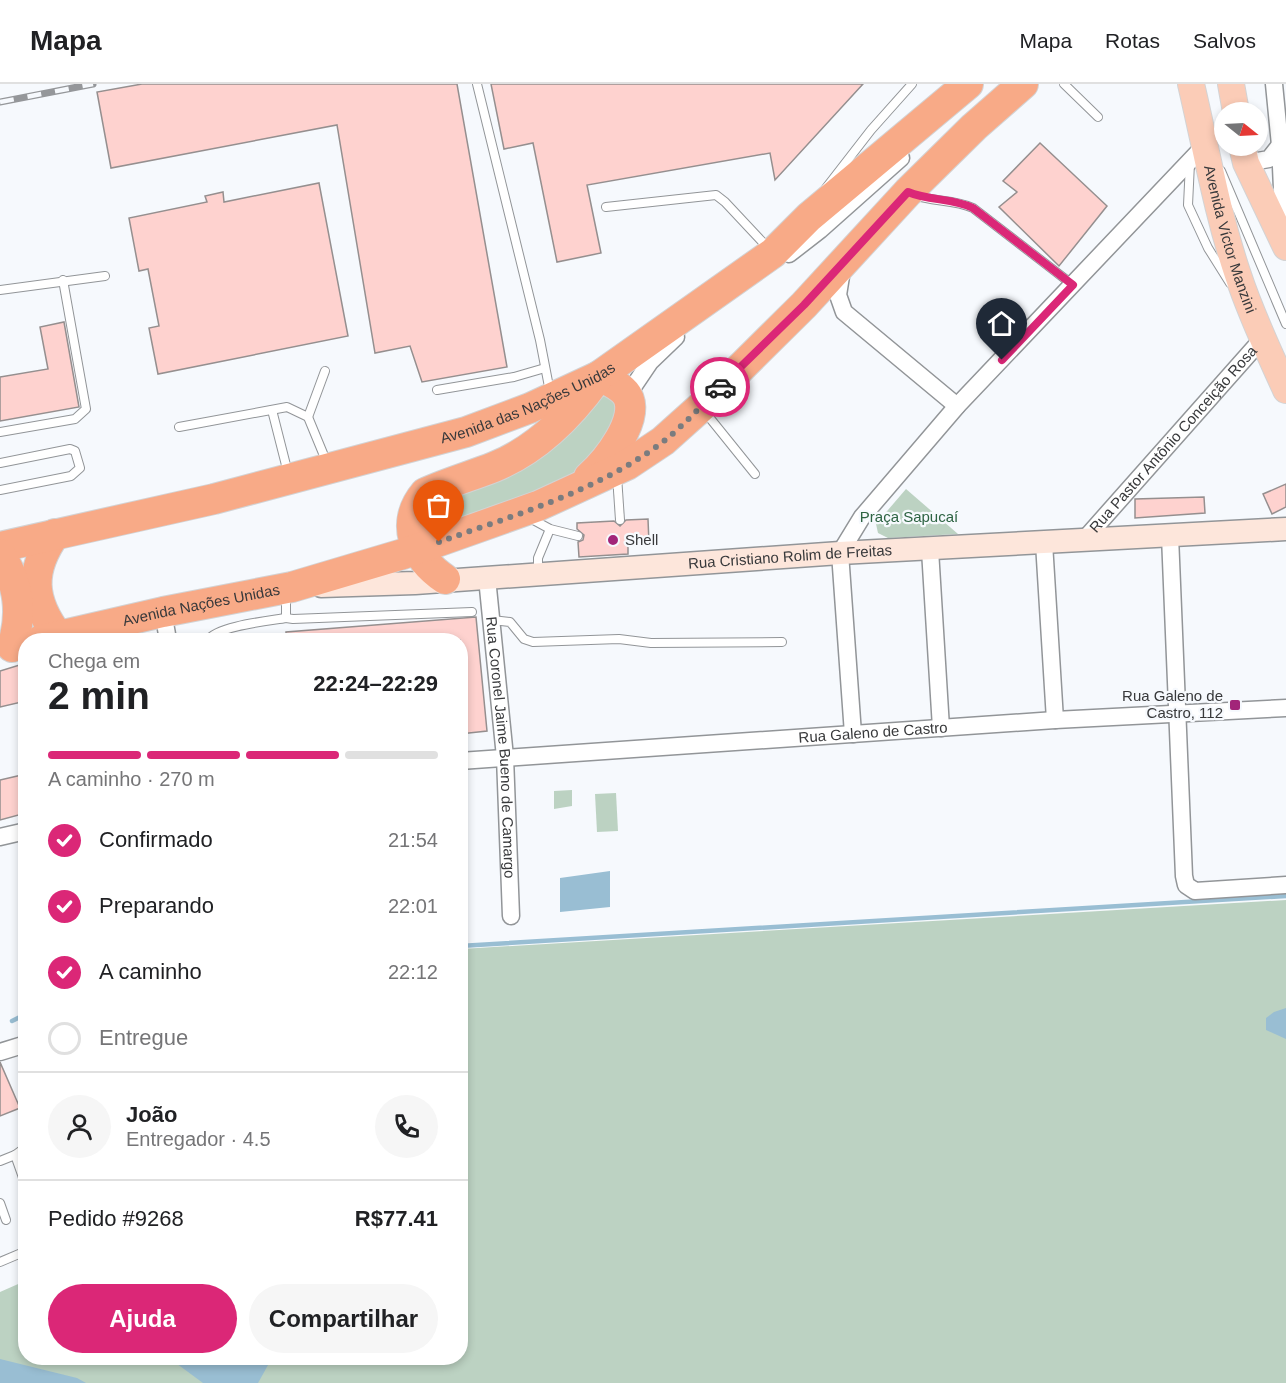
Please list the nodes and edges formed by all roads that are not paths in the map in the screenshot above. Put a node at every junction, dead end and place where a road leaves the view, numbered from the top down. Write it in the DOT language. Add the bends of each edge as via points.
graph roads {
  1 [pos="477,84"];
  2 [pos="912,84"];
  3 [pos="968,84"];
  4 [pos="985,84"];
  5 [pos="1023,84"];
  6 [pos="1064,84"];
  7 [pos="1191,84"];
  8 [pos="1231,84"];
  9 [pos="1274,84"];
  10 [pos="1234,102"];
  11 [pos="1098,117"];
  12 [pos="1280,145"];
  13 [pos="1197,154"];
  14 [pos="1245,156"];
  15 [pos="1254,156"];
  16 [pos="908,192"];
  17 [pos="606,207"];
  18 [pos="809,217"];
  19 [pos="1285,245"];
  20 [pos="773,253"];
  21 [pos="843,262"];
  22 [pos="105,276"];
  23 [pos="63,280"];
  24 [pos="1073,285"];
  25 [pos="0,290"];
  26 [pos="1286,324"];
  27 [pos="1258,327"];
  28 [pos="545,368"];
  29 [pos="325,371"];
  30 [pos="600,376"];
  31 [pos="437,390"];
  32 [pos="1286,390"];
  33 [pos="627,396"];
  34 [pos="551,398"];
  35 [pos="957,406"];
  36 [pos="701,407"];
  37 [pos="272,410"];
  38 [pos="308,417"];
  39 [pos="179,428"];
  40 [pos="0,432"];
  41 [pos="0,463"];
  42 [pos="329,469"];
  43 [pos="616,470"];
  44 [pos="755,474"];
  45 [pos="290,479"];
  46 [pos="0,490"];
  47 [pos="576,490"];
  48 [pos="520,513"];
  49 [pos="620,520"];
  50 [pos="550,529"];
  51 [pos="1286,529"];
  52 [pos="55,534"];
  53 [pos="578,536"];
  54 [pos="1170,536"];
  55 [pos="1083,541"];
  56 [pos="1044,543"];
  57 [pos="0,548"];
  58 [pos="418,549"];
  59 [pos="930,550"];
  60 [pos="840,553"];
  61 [pos="0,554"];
  62 [pos="537,575"];
  63 [pos="488,578"];
  64 [pos="445,579"];
  65 [pos="290,588"];
  66 [pos="163,612"];
  67 [pos="472,612"];
  68 [pos="286,618"];
  69 [pos="492,620"];
  70 [pos="48,633"];
  71 [pos="71,633"];
  72 [pos="167,633"];
  73 [pos="214,633"];
  74 [pos="782,642"];
  75 [pos="12,647"];
  76 [pos="1286,708"];
  77 [pos="1178,714"];
  78 [pos="1055,720"];
  79 [pos="940,728"];
  80 [pos="853,734"];
  81 [pos="505,757"];
  82 [pos="468,760"];
  83 [pos="18,833"];
  84 [pos="0,837"];
  85 [pos="1286,885"];
  86 [pos="511,916"];
  87 [pos="18,1153"];
  88 [pos="15,1155"];
  89 [pos="0,1161"];
  90 [pos="18,1163"];
  91 [pos="0,1203"];
  92 [pos="6,1220"];
  93 [pos="18,1254"];
  94 [pos="0,1262"];
  1 -- 28 [label="lane"];
  2 -- 18 [label="lane" via="831,179"];
  3 -- 18 [label="highway, Avenida das Nações Unidas"];
  4 -- 33 [label="street" via="820,230 663,347"];
  5 -- 16 [label="highway"];
  6 -- 11 [label="lane"];
  7 -- 13 [label="main road, Avenida Víctor Manzini"];
  8 -- 10 [label="main road"];
  9 -- 12 [label="street"];
  12 -- 15 [label="street" via="1269,159"];
  12 -- 19 [label="street"];
  13 -- 24 [label="street"];
  13 -- 26 [label="lane" via="1222,171"];
  13 -- 27 [label="main road, Avenida Víctor Manzini"];
  14 -- 19 [label="main road"];
  16 -- 21 [label="highway"];
  16 -- 24 [label="lane" via="925,199 962,202 973,208"];
  17 -- 20 [label="lane" via="716,195"];
  18 -- 20 [label="highway, Avenida das Nações Unidas"];
  20 -- 30 [label="highway, Avenida das Nações Unidas"];
  21 -- 35 [label="street" via="838,295 844,312"];
  21 -- 36 [label="highway"];
  22 -- 23 [label="lane"];
  23 -- 25 [label="lane"];
  23 -- 40 [label="lane" via="86,409 75,420"];
  24 -- 35 [label="street"];
  27 -- 32 [label="main road, Avenida Víctor Manzini"];
  27 -- 55 [label="street, Rua Pastor Antônio Conceição Rosa"];
  28 -- 31 [label="lane"];
  28 -- 34 [label="lane"];
  29 -- 38 [label="lane"];
  30 -- 33 [label="highway"];
  30 -- 34 [label="highway, Avenida das Nações Unidas"];
  30 -- 58 [label="highway" via="575,408 519,454 424,493 410,520"];
  33 -- 47 [label="highway" via="630,407 626,427 615,448"];
  34 -- 42 [label="highway, Avenida das Nações Unidas" via="466,432"];
  35 -- 60 [label="street" via="862,517"];
  36 -- 43 [label="highway" via="663,441"];
  36 -- 44 [label="lane"];
  37 -- 38 [label="lane" via="287,407"];
  37 -- 39 [label="lane"];
  37 -- 45 [label="lane"];
  38 -- 42 [label="lane"];
  41 -- 46 [label="lane" via="70,449 78,456 80,468 71,476"];
  42 -- 45 [label="highway, Avenida das Nações Unidas"];
  43 -- 47 [label="highway"];
  43 -- 49 [label="lane"];
  45 -- 52 [label="highway, Avenida das Nações Unidas"];
  47 -- 48 [label="highway"];
  48 -- 50 [label="lane"];
  48 -- 58 [label="highway"];
  50 -- 53 [label="lane"];
  50 -- 62 [label="lane" via="538,558"];
  51 -- 54 [label="street, Rua Cristiano Rolim de Freitas"];
  52 -- 57 [label="highway, Avenida das Nações Unidas"];
  52 -- 70 [label="highway" via="43,551 35,582"];
  54 -- 55 [label="street, Rua Cristiano Rolim de Freitas"];
  54 -- 77 [label="street"];
  55 -- 56 [label="street, Rua Cristiano Rolim de Freitas"];
  56 -- 59 [label="street, Rua Cristiano Rolim de Freitas"];
  56 -- 78 [label="street"];
  58 -- 64 [label="highway" via="434,572"];
  58 -- 65 [label="highway"];
  59 -- 60 [label="street, Rua Cristiano Rolim de Freitas"];
  59 -- 79 [label="street"];
  60 -- 62 [label="street, Rua Cristiano Rolim de Freitas" via="621,565"];
  60 -- 80 [label="street"];
  61 -- 75 [label="highway" via="9,567 20,610"];
  62 -- 63 [label="street, Rua Cristiano Rolim de Freitas"];
  63 -- 64 [label="street, Rua Cristiano Rolim de Freitas"];
  63 -- 69 [label="street, Rua Coronel Jaime Bueno de Camargo"];
  64 -- 65 [label="street, Rua Cristiano Rolim de Freitas"];
  65 -- 66 [label="highway, Avenida Nações Unidas"];
  65 -- 68 [label="lane"];
  66 -- 71 [label="highway, Avenida Nações Unidas"];
  66 -- 72 [label="street"];
  67 -- 68 [label="lane"];
  68 -- 73 [label="lane"];
  69 -- 74 [label="lane" via="510,622 524,639 533,642"];
  69 -- 81 [label="street, Rua Coronel Jaime Bueno de Camargo"];
  76 -- 77 [label="street, Rua Galeno de Castro"];
  77 -- 78 [label="street, Rua Galeno de Castro"];
  77 -- 85 [label="street" via="1186,885 1195,891"];
  78 -- 79 [label="street, Rua Galeno de Castro"];
  79 -- 80 [label="street, Rua Galeno de Castro"];
  80 -- 81 [label="street, Rua Galeno de Castro"];
  81 -- 82 [label="street, Rua Galeno de Castro"];
  81 -- 86 [label="street, Rua Coronel Jaime Bueno de Camargo"];
  83 -- 84 [label="street"];
  87 -- 88 [label="lane"];
  88 -- 89 [label="lane"];
  88 -- 90 [label="lane"];
  91 -- 92 [label="lane"];
  93 -- 94 [label="lane"];
}
